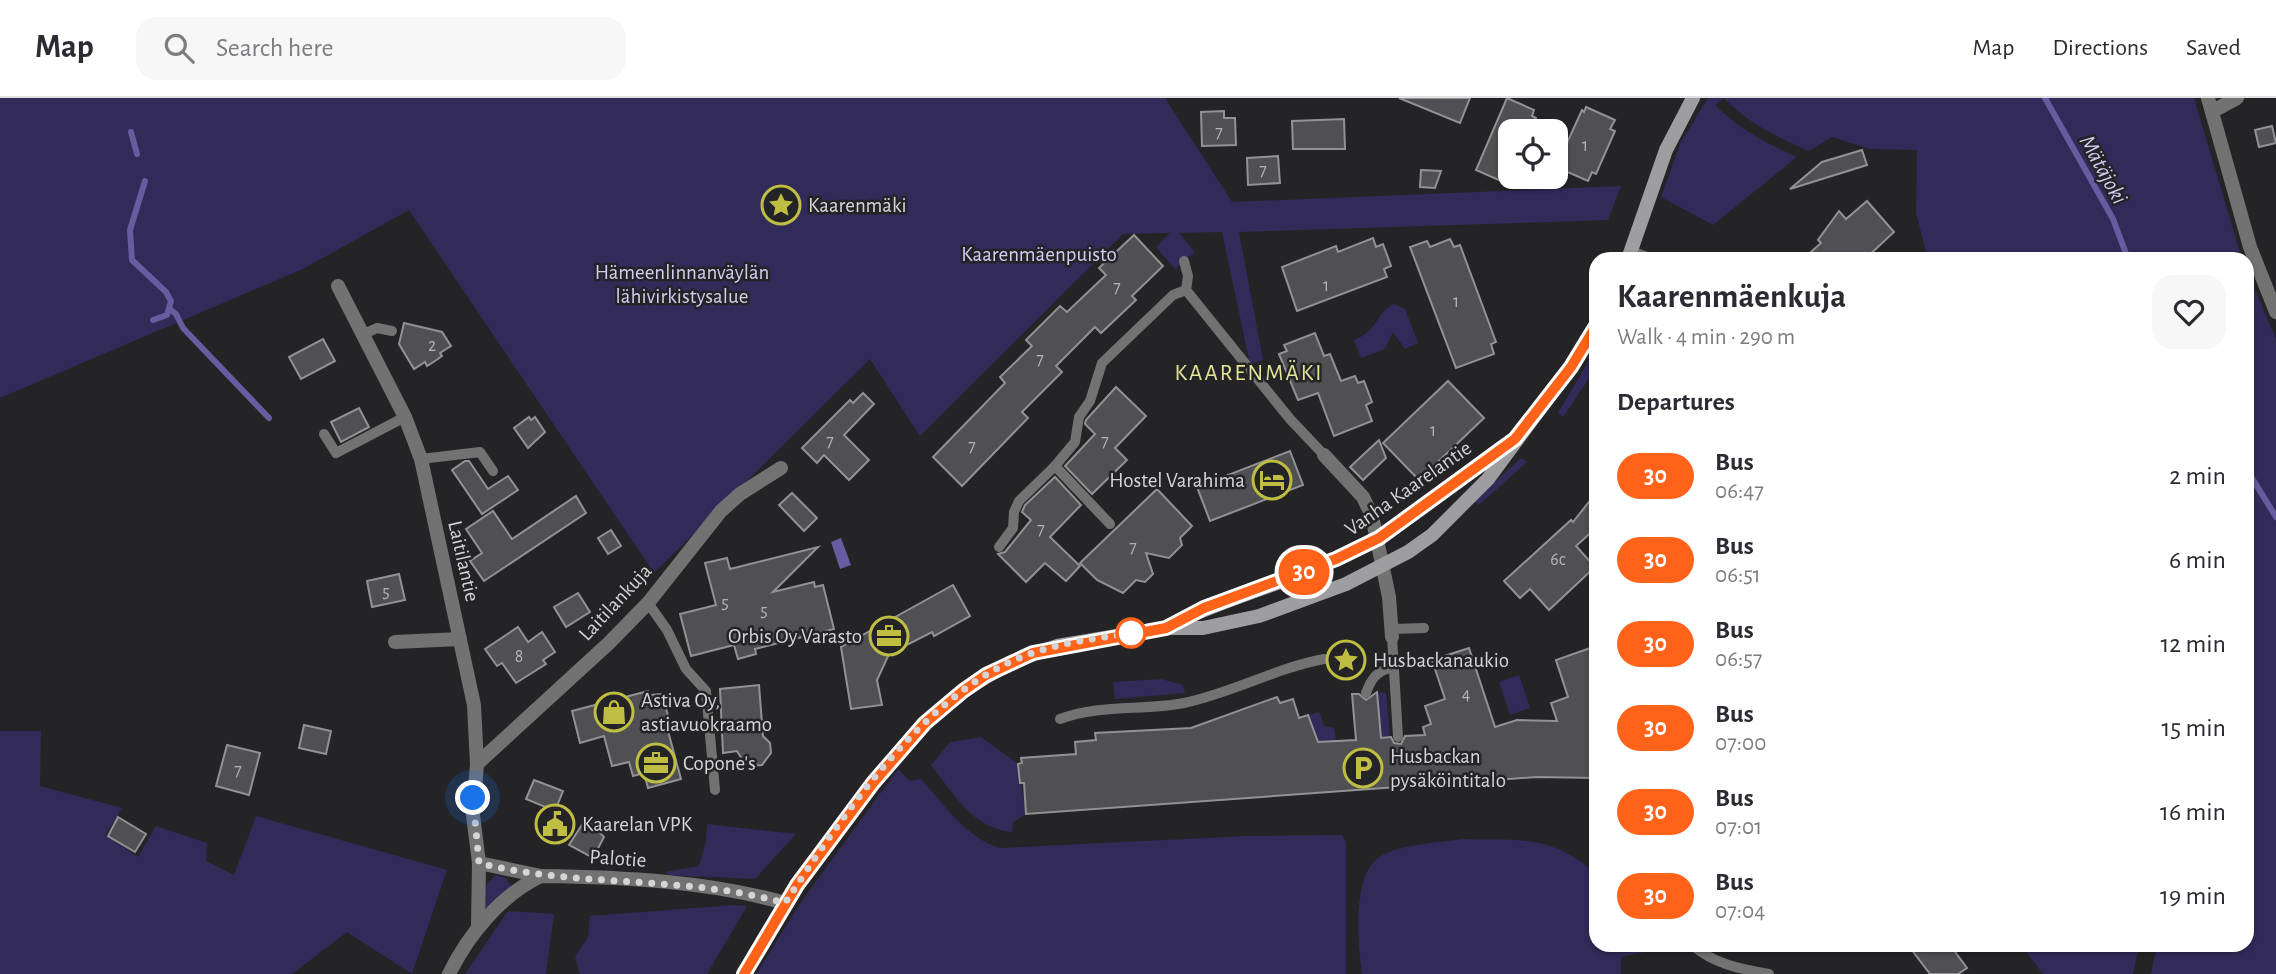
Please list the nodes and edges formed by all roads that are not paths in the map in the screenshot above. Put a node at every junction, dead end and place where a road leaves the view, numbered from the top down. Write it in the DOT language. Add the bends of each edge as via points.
graph roads {
  1 [pos="1693,98"];
  2 [pos="2237,98"];
  3 [pos="2211,105"];
  4 [pos="1631,252"];
  5 [pos="2252,252"];
  6 [pos="2254,257"];
  7 [pos="1184,261"];
  8 [pos="338,286"];
  9 [pos="1186,290"];
  10 [pos="2276,312"];
  11 [pos="392,331"];
  12 [pos="364,334"];
  13 [pos="1589,337"];
  14 [pos="405,417"];
  15 [pos="324,434"];
  16 [pos="1515,439"];
  17 [pos="1324,455"];
  18 [pos="421,459"];
  19 [pos="1055,466"];
  20 [pos="781,468"];
  21 [pos="493,471"];
  22 [pos="1110,524"];
  23 [pos="1379,538"];
  24 [pos="999,547"];
  25 [pos="1380,567"];
  26 [pos="648,603"];
  27 [pos="1166,628"];
  28 [pos="1424,628"];
  29 [pos="1392,633"];
  30 [pos="460,639"];
  31 [pos="394,642"];
  32 [pos="1324,659"];
  33 [pos="1394,667"];
  34 [pos="1366,693"];
  35 [pos="1060,719"];
  36 [pos="1398,737"];
  37 [pos="477,764"];
  38 [pos="715,790"];
  39 [pos="479,863"];
  40 [pos="541,876"];
  41 [pos="785,903"];
  42 [pos="478,926"];
  43 [pos="1700,952"];
  44 [pos="449,974"];
  45 [pos="744,974"];
  46 [pos="1769,974"];
  1 -- 4 [label="main road" via="1666,150"];
  2 -- 3 [label="street"];
  3 -- 5 [label="street"];
  6 -- 10 [label="street"];
  7 -- 9 [label="lane"];
  8 -- 12 [label="street, Laitilantie"];
  9 -- 17 [label="lane"];
  9 -- 19 [label="lane" via="1173,295 1102,363 1090,401 1079,417 1075,442"];
  11 -- 12 [label="lane" via="377,328"];
  12 -- 14 [label="street, Laitilantie"];
  13 -- 16 [label="main road, Vanha Kaarelantie"];
  14 -- 15 [label="lane" via="336,453"];
  14 -- 18 [label="street, Laitilantie"];
  16 -- 23 [label="main road, Vanha Kaarelantie"];
  16 -- 25 [label="main road, Vanha Kaarelantie" via="1488,479 1432,535"];
  17 -- 23 [label="street" via="1363,497"];
  18 -- 21 [label="lane" via="480,452"];
  18 -- 30 [label="street, Laitilantie"];
  19 -- 22 [label="lane"];
  19 -- 24 [label="lane" via="1019,501 1013,528"];
  20 -- 26 [label="street, Laitilankuja" via="721,511"];
  23 -- 25 [label="street"];
  23 -- 27 [label="main road, Vanha Kaarelantie" via="1336,559 1204,608"];
  25 -- 27 [label="main road, Vanha Kaarelantie" via="1259,616 1203,628"];
  25 -- 29 [label="street"];
  26 -- 37 [label="street, Laitilankuja"];
  26 -- 38 [label="lane" via="686,669 706,691"];
  27 -- 41 [label="main road, Vanha Kaarelantie" via="1033,653 963,691 901,749"];
  28 -- 29 [label="lane"];
  29 -- 33 [label="lane"];
  30 -- 31 [label="street"];
  30 -- 37 [label="street, Laitilantie" via="474,705"];
  32 -- 35 [label="lane" via="1184,703 1079,712"];
  33 -- 34 [label="lane" via="1372,678"];
  33 -- 36 [label="lane"];
  37 -- 39 [label="street, Laitilantie" via="473,815"];
  39 -- 40 [label="street"];
  39 -- 42 [label="street, Laitilantie"];
  40 -- 41 [label="street, Palotie" via="664,883"];
  40 -- 42 [label="street"];
  41 -- 45 [label="main road, Vanha Kaarelantie"];
  42 -- 44 [label="street"];
  43 -- 46 [label="lane" via="1731,967"];
}
